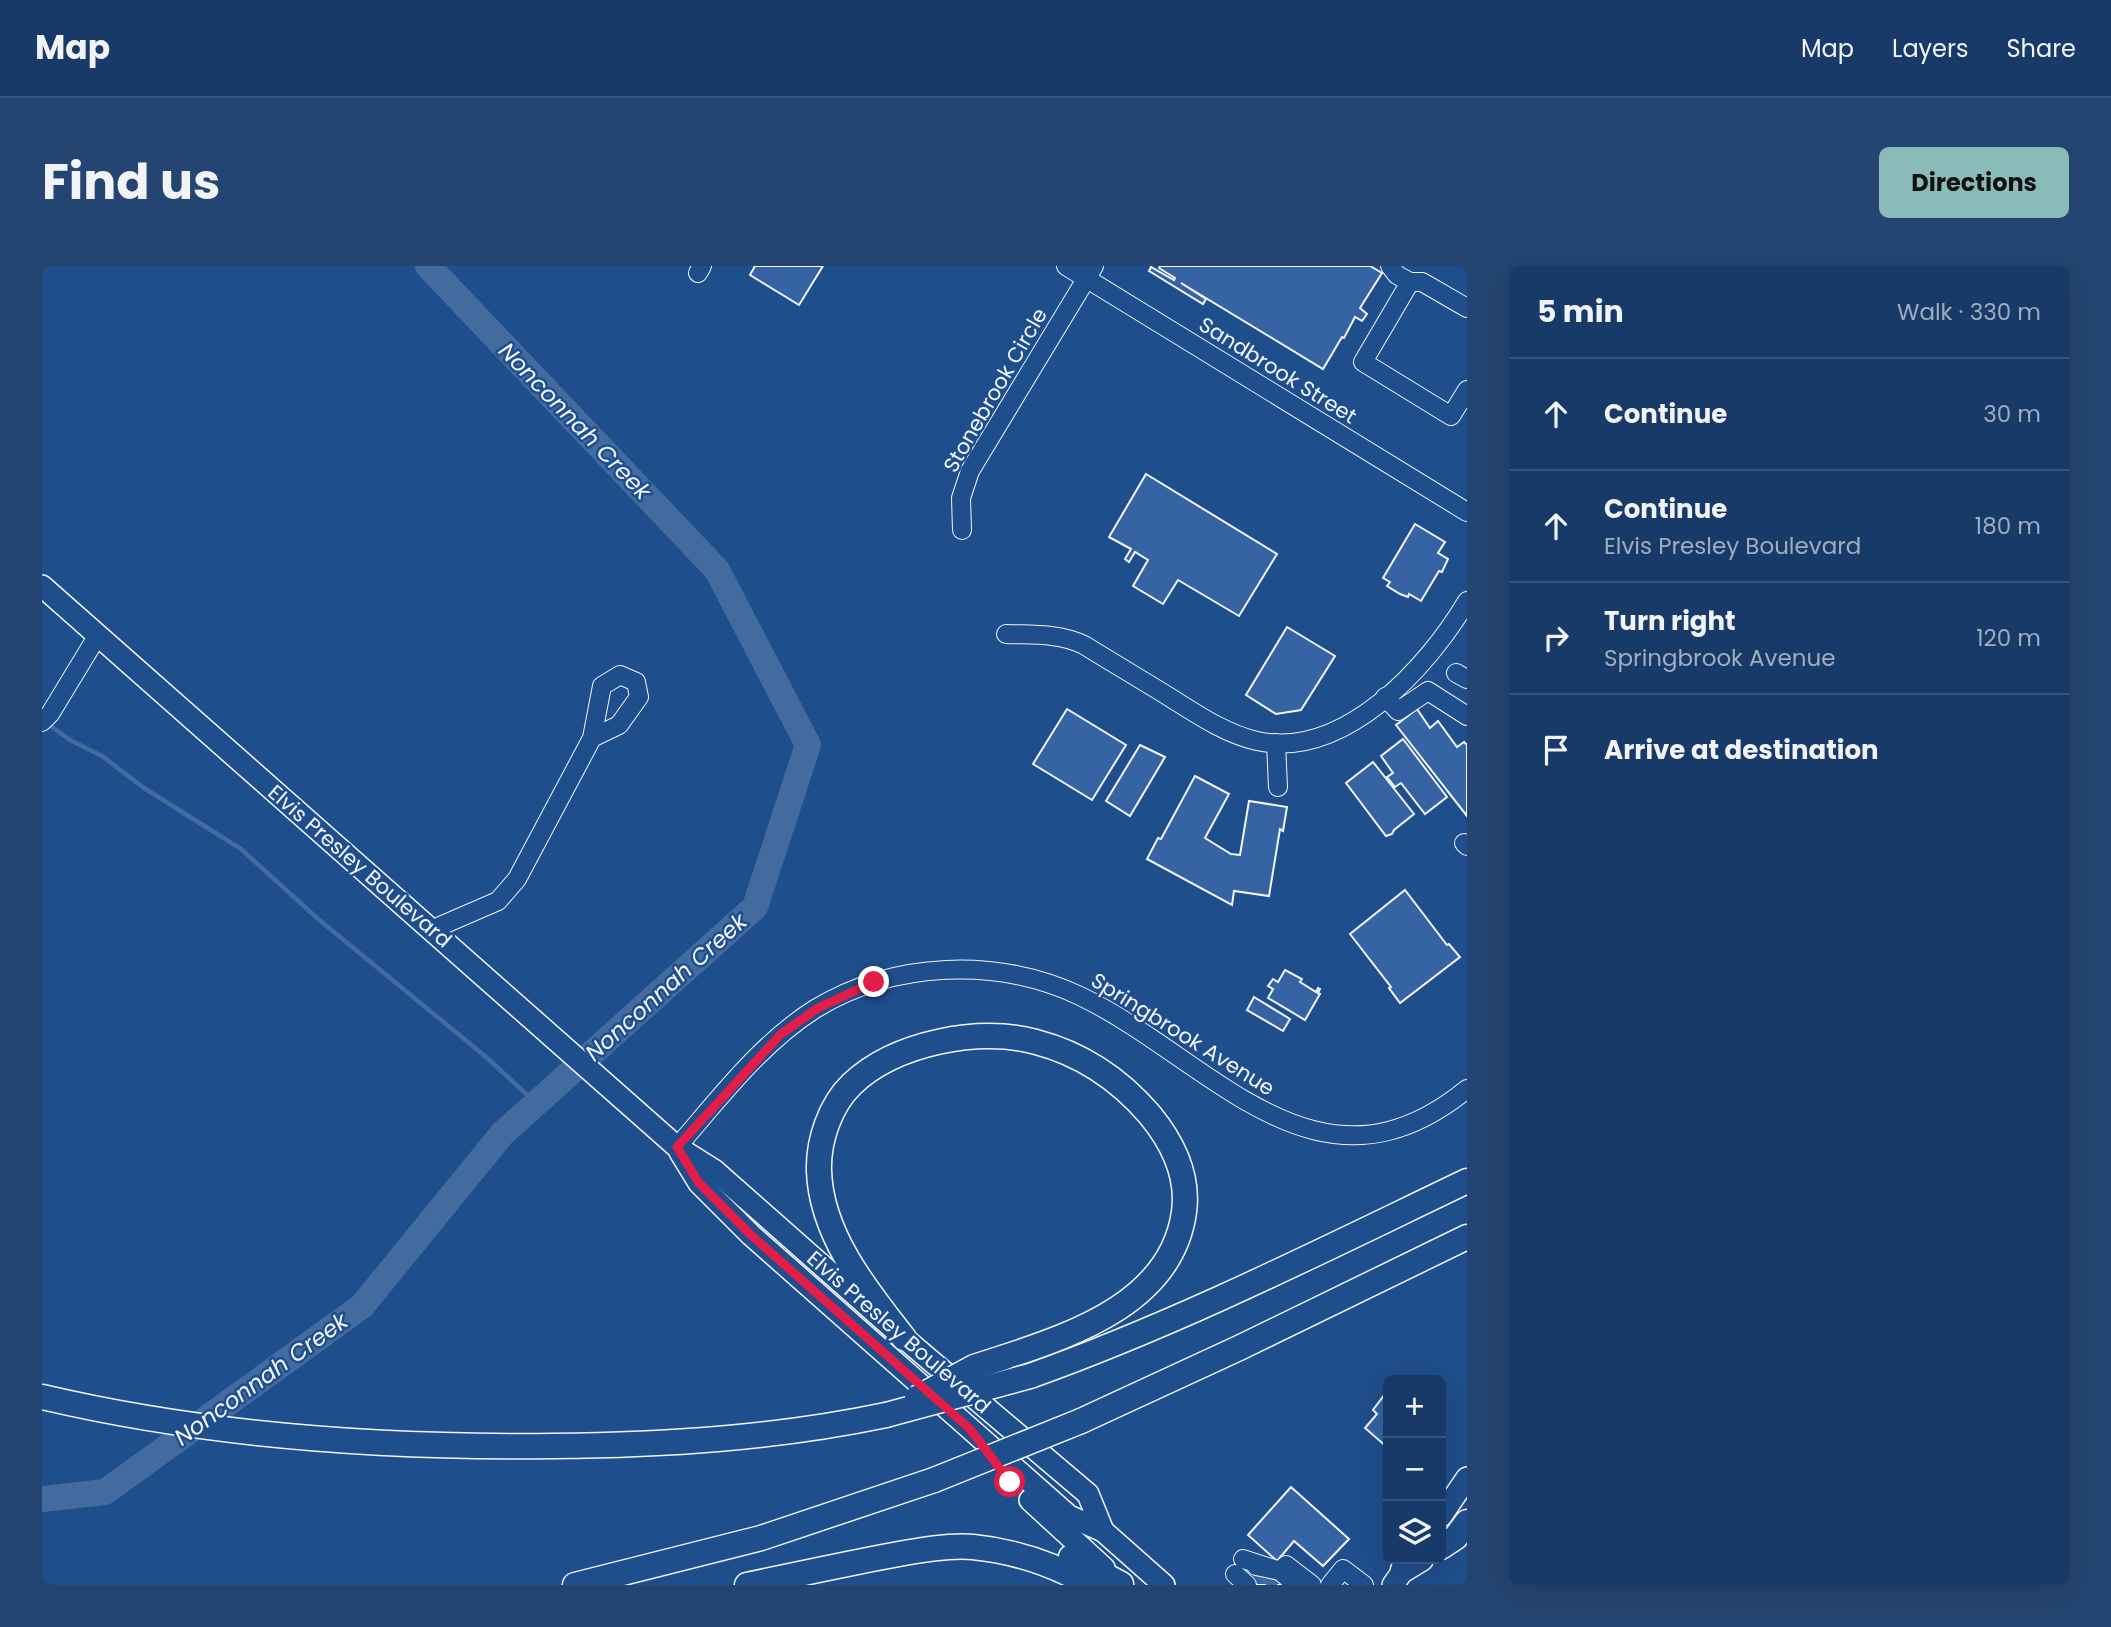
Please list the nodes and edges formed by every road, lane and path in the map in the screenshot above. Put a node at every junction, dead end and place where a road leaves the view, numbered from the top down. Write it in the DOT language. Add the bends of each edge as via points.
graph roads {
  1 [pos="1066,266"];
  2 [pos="1390,266"];
  3 [pos="1090,272"];
  4 [pos="1410,282"];
  5 [pos="1467,308"];
  6 [pos="1467,390"];
  7 [pos="1467,512"];
  8 [pos="962,530"];
  9 [pos="42,586"];
  10 [pos="1467,601"];
  11 [pos="1006,634"];
  12 [pos="98,635"];
  13 [pos="1385,697"];
  14 [pos="1467,716"];
  15 [pos="42,722"];
  16 [pos="592,738"];
  17 [pos="1276,743"];
  18 [pos="1278,787"];
  19 [pos="432,930"];
  20 [pos="1467,1089"];
  21 [pos="677,1147"];
  22 [pos="1467,1161"];
  23 [pos="1467,1181"];
  24 [pos="1467,1237"];
  25 [pos="1302,1260"];
  26 [pos="904,1339"];
  27 [pos="42,1397"];
  28 [pos="874,1417"];
  29 [pos="970,1429"];
  30 [pos="1467,1478"];
  31 [pos="1446,1509"];
  32 [pos="1467,1522"];
  33 [pos="1104,1531"];
  34 [pos="1446,1544"];
  35 [pos="975,1548"];
  36 [pos="1257,1578"];
  37 [pos="575,1585"];
  38 [pos="747,1585"];
  39 [pos="1090,1585"];
  40 [pos="1121,1585"];
  41 [pos="1164,1585"];
  42 [pos="1312,1585"];
  43 [pos="1330,1585"];
  44 [pos="1364,1585"];
  1 -- 3 [label="street, Sandbrook Street"];
  2 -- 4 [label="street"];
  3 -- 7 [label="street, Sandbrook Street"];
  3 -- 8 [label="street, Stonebrook Circle" via="970,471 961,499"];
  4 -- 5 [label="street" via="1422,282"];
  4 -- 6 [label="street" via="1363,362 1451,416"];
  9 -- 12 [label="main road, Elvis Presley Boulevard"];
  10 -- 13 [label="street" via="1427,656"];
  11 -- 17 [label="street" via="1054,635 1077,641 1224,729"];
  12 -- 15 [label="street"];
  12 -- 19 [label="main road, Elvis Presley Boulevard"];
  13 -- 14 [label="street" via="1398,711 1428,691"];
  13 -- 17 [label="street" via="1344,727 1320,737"];
  16 -- 19 [label="street" via="517,879 498,901"];
  17 -- 18 [label="street"];
  19 -- 21 [label="main road, Elvis Presley Boulevard"];
  20 -- 21 [label="street, Springbrook Avenue" via="1428,1115 1393,1128 1359,1135 1322,1133 1257,1108 1112,1014 1066,990 1012,974 940,970 874,982 800,1019 765,1049"];
  21 -- 26 [label="main road, Elvis Presley Boulevard" via="715,1171"];
  21 -- 29 [label="main road, Elvis Presley Boulevard" via="699,1183 751,1235"];
  22 -- 25 [label="highway"];
  23 -- 25 [label="highway"];
  24 -- 37 [label="highway, bridge" via="1081,1421 934,1480 772,1535"];
  25 -- 28 [label="highway, bridge" via="1075,1360"];
  26 -- 28 [label="highway, bridge" via="848,1258 828,1215 819,1171 832,1114 852,1084 919,1047 947,1039 1010,1037 1065,1051 1112,1078 1135,1098 1171,1144 1185,1189 1181,1226 1159,1271 1108,1316 1071,1334 974,1367"];
  26 -- 33 [label="main road, Elvis Presley Boulevard" via="1088,1494"];
  27 -- 28 [label="highway" via="217,1428 384,1443 513,1447 692,1441"];
  29 -- 33 [label="main road, Elvis Presley Boulevard" via="1069,1516"];
  29 -- 40 [label="main road" via="1010,1482"];
  30 -- 31 [label="main road"];
  32 -- 34 [label="highway"];
  33 -- 41 [label="main road, Elvis Presley Boulevard"];
  35 -- 38 [label="highway" via="911,1552"];
  35 -- 39 [label="highway" via="1045,1564"];
  35 -- 40 [label="highway" via="1006,1543 1042,1548 1082,1561"];
  36 -- 42 [label="street" via="1286,1565"];
  43 -- 44 [label="street" via="1343,1569"];
}
